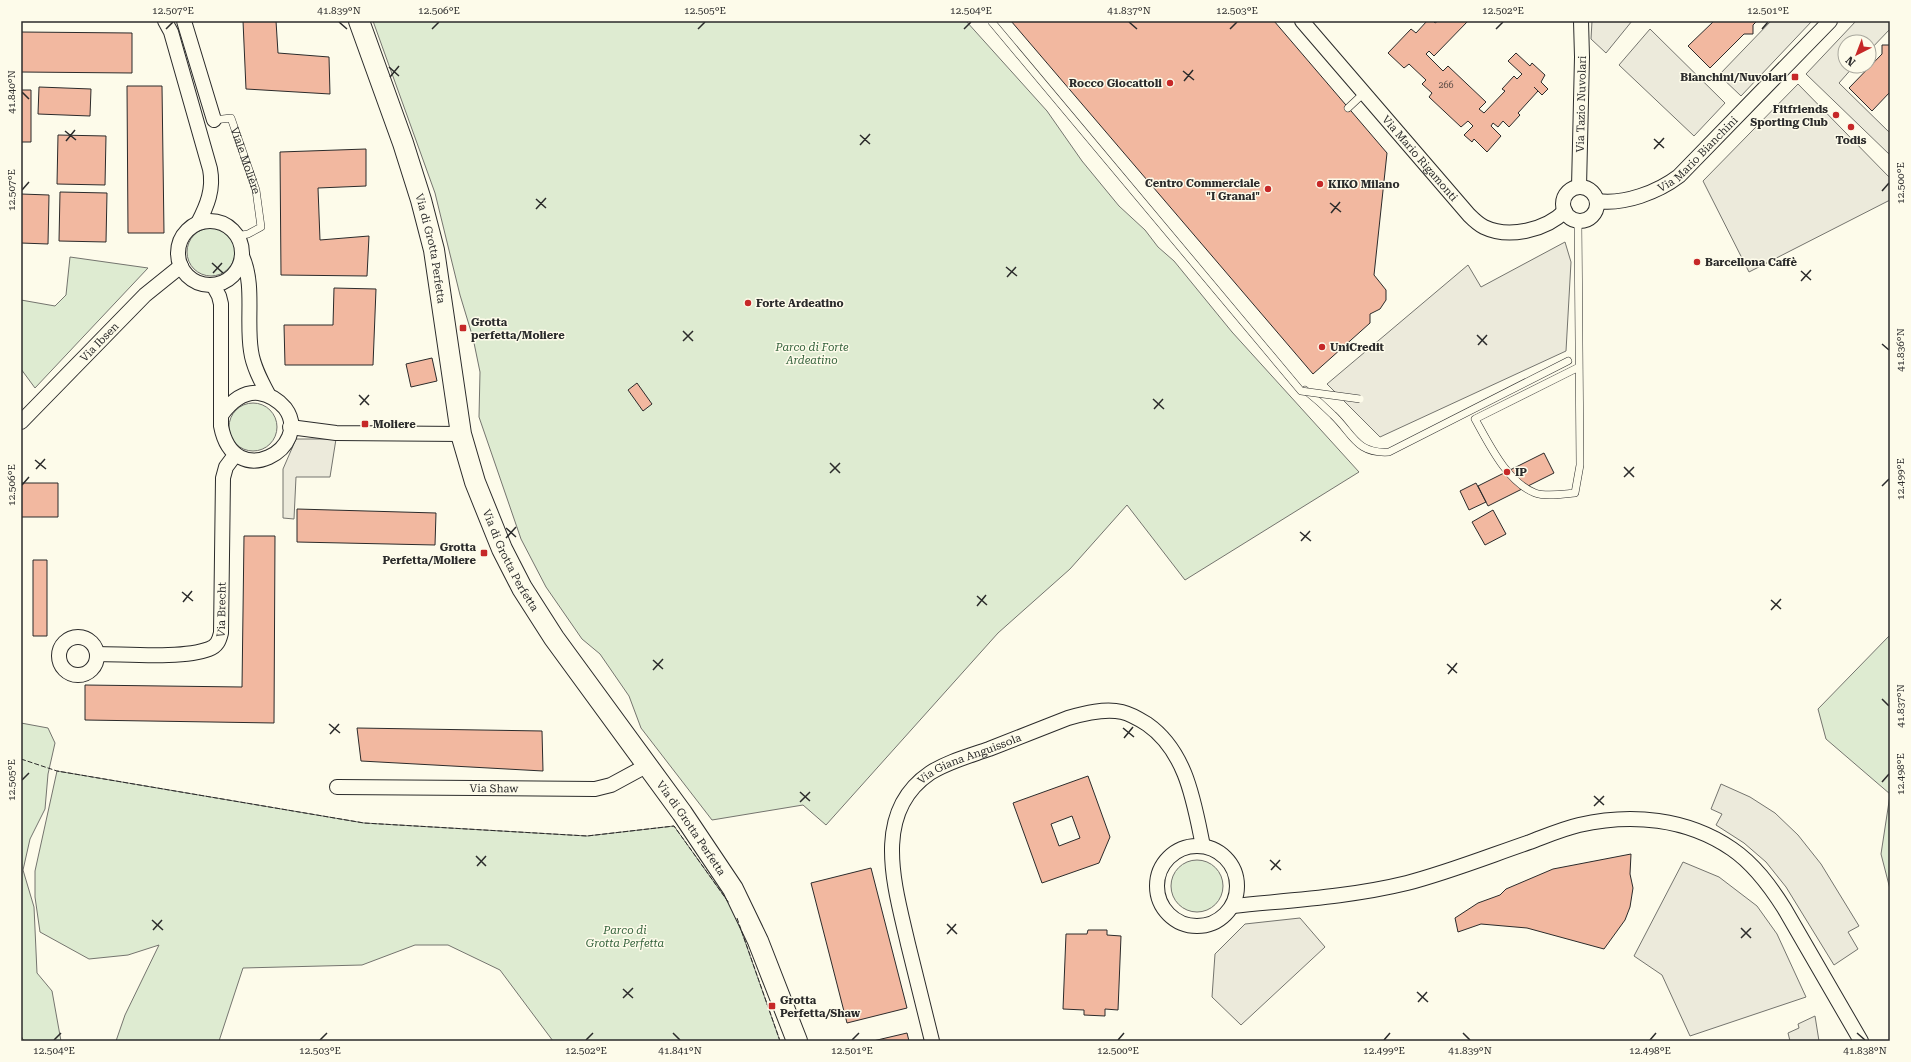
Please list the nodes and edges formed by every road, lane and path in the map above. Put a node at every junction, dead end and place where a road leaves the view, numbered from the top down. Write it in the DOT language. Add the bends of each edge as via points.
graph roads {
  1 [pos="165,21"];
  2 [pos="184,21"];
  3 [pos="359,21"];
  4 [pos="991,21"];
  5 [pos="995,21"];
  6 [pos="1302,21"];
  7 [pos="1581,21"];
  8 [pos="1830,21"];
  9 [pos="204,88"];
  10 [pos="188,92"];
  11 [pos="1364,93"];
  12 [pos="1348,108"];
  13 [pos="214,120"];
  14 [pos="1579,187"];
  15 [pos="1597,201"];
  16 [pos="1565,211"];
  17 [pos="1578,220"];
  18 [pos="198,223"];
  19 [pos="237,236"];
  20 [pos="242,256"];
  21 [pos="181,266"];
  22 [pos="213,285"];
  23 [pos="1568,361"];
  24 [pos="1579,367"];
  25 [pos="268,394"];
  26 [pos="1360,399"];
  27 [pos="222,414"];
  28 [pos="21,422"];
  29 [pos="290,427"];
  30 [pos="461,434"];
  31 [pos="235,454"];
  32 [pos="97,654"];
  33 [pos="646,766"];
  34 [pos="337,787"];
  35 [pos="1203,846"];
  36 [pos="1233,906"];
  37 [pos="796,1041"];
  38 [pos="932,1041"];
  39 [pos="1861,1041"];
  1 -- 10 [label="street" via="171,32"];
  2 -- 9 [label="street, Viale Molière"];
  3 -- 30 [label="street, Via di Grotta Perfetta" via="403,143 434,250"];
  4 -- 26 [label="lane, bridge" via="1301,391"];
  5 -- 23 [label="lane" via="1295,380 1334,415 1354,441 1363,447 1376,453 1389,452"];
  6 -- 11 [label="street, Via Mario Rigamonti"];
  7 -- 14 [label="street, Via Tazio Nuvolari"];
  8 -- 15 [label="street, Via Mario Bianchini" via="1679,176 1637,196"];
  9 -- 10 [label="street"];
  9 -- 13 [label="street, Viale Molière"];
  10 -- 18 [label="street" via="212,180 209,197"];
  11 -- 12 [label="lane"];
  11 -- 16 [label="street, Via Mario Rigamonti" via="1480,225 1500,231 1521,231 1554,220"];
  13 -- 19 [label="lane, Viale Molière" via="231,118 256,190 260,227 248,234"];
  14 -- 15 [label="street" via="1591,190"];
  14 -- 16 [label="street" via="1568,192 1565,197"];
  15 -- 17 [label="street" via="1594,213 1590,217"];
  16 -- 17 [label="street" via="1572,219"];
  17 -- 24 [label="lane"];
  18 -- 19 [label="street" via="216,221 232,229"];
  18 -- 21 [label="street" via="183,236 179,246"];
  19 -- 20 [label="street"];
  20 -- 22 [label="street" via="235,273"];
  20 -- 25 [label="street" via="247,269 251,350"];
  21 -- 22 [label="street" via="193,280"];
  21 -- 28 [label="street, Via Ibsen" via="145,296"];
  22 -- 27 [label="street" via="221,304"];
  24 -- 24 [label="lane" via="1580,465 1575,493 1536,494 1507,472 1475,419"];
  25 -- 27 [label="street" via="253,392 237,398"];
  25 -- 29 [label="street" via="286,410"];
  27 -- 31 [label="street" via="224,440"];
  29 -- 30 [label="street" via="336,433"];
  29 -- 31 [label="street" via="287,441 280,451 268,459 246,460"];
  30 -- 33 [label="street, Via di Grotta Perfetta" via="482,502 522,588 554,638"];
  31 -- 32 [label="street, Via Brecht" via="226,467 223,478 221,633 218,643 209,649 182,654"];
  33 -- 34 [label="street, Via Shaw" via="611,785 595,789"];
  33 -- 37 [label="street, Via di Grotta Perfetta" via="733,889 758,941"];
  35 -- 36 [label="street" via="1221,853 1234,868 1238,887"];
  35 -- 36 [label="street" via="1184,848 1167,859 1157,886 1161,905 1174,920 1202,927 1220,920"];
  35 -- 38 [label="street, Via Giana Anguissola" via="1194,801 1175,755 1158,733 1139,719 1123,712 1104,711 1068,718 952,762 930,773 914,787 901,807 892,838 891,859 897,895"];
  36 -- 39 [label="street" via="1343,895 1400,884 1440,873 1577,826 1605,820 1637,818 1668,822 1702,832 1733,850 1766,882 1784,908"];
}
